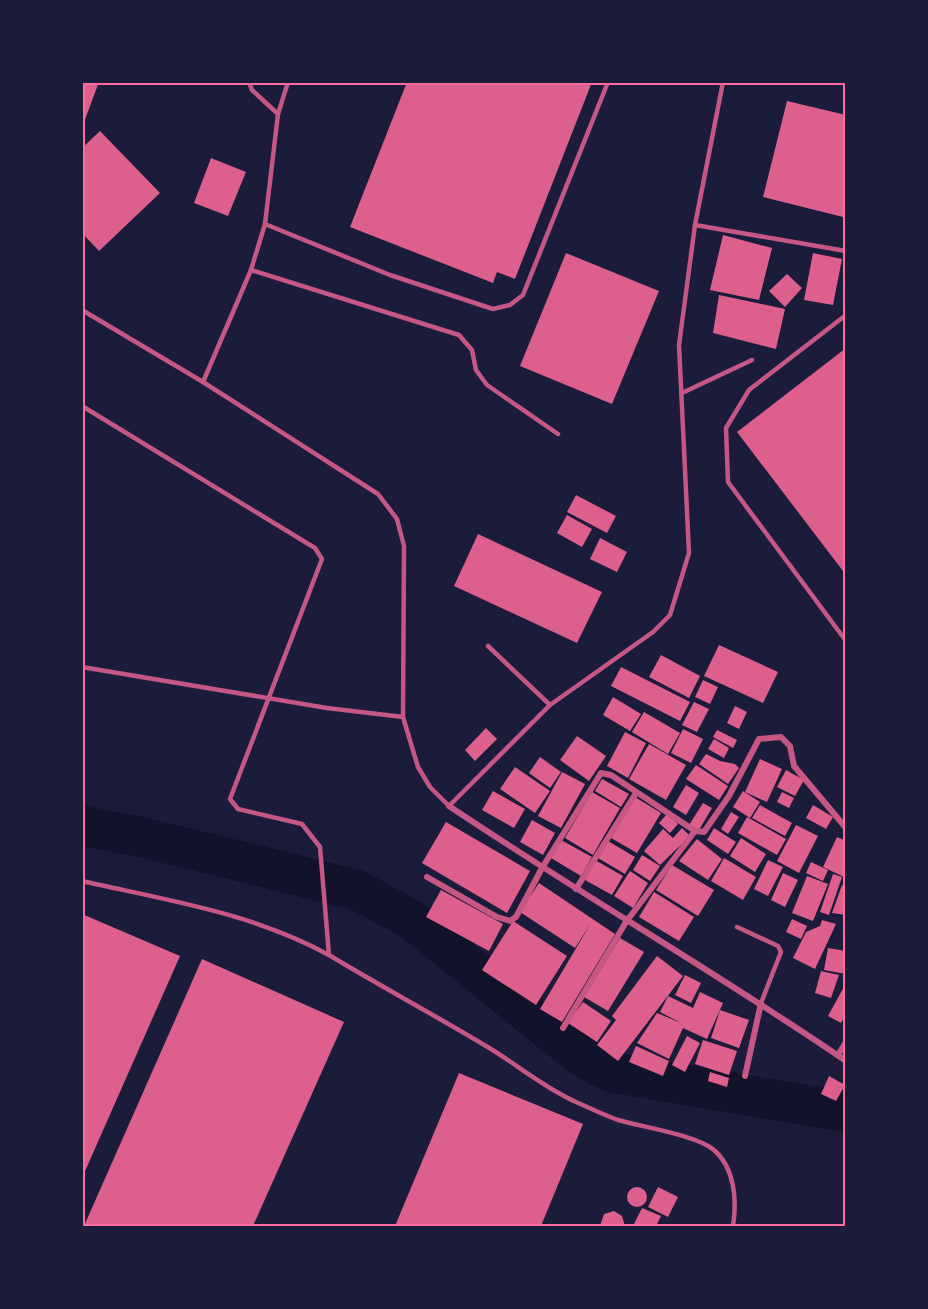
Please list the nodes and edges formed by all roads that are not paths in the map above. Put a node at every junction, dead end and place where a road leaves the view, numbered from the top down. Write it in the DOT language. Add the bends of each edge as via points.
graph roads {
  1 [pos="249,82"];
  2 [pos="288,82"];
  3 [pos="608,82"];
  4 [pos="723,82"];
  5 [pos="278,114"];
  6 [pos="265,224"];
  7 [pos="695,225"];
  8 [pos="846,251"];
  9 [pos="251,270"];
  10 [pos="82,310"];
  11 [pos="846,315"];
  12 [pos="752,360"];
  13 [pos="203,382"];
  14 [pos="681,393"];
  15 [pos="82,406"];
  16 [pos="558,434"];
  17 [pos="846,641"];
  18 [pos="488,646"];
  19 [pos="82,667"];
  20 [pos="270,699"];
  21 [pos="550,705"];
  22 [pos="403,717"];
  23 [pos="636,793"];
  24 [pos="449,806"];
  25 [pos="846,828"];
  26 [pos="695,831"];
  27 [pos="542,868"];
  28 [pos="427,877"];
  29 [pos="82,882"];
  30 [pos="576,889"];
  31 [pos="626,922"];
  32 [pos="737,927"];
  33 [pos="329,955"];
  34 [pos="761,1003"];
  35 [pos="563,1028"];
  36 [pos="846,1042"];
  37 [pos="838,1055"];
  38 [pos="846,1061"];
  39 [pos="745,1076"];
  40 [pos="733,1227"];
  1 -- 5 [label="lane" via="252,90"];
  2 -- 5 [label="lane"];
  3 -- 6 [label="lane" via="523,295 510,305 493,309 390,275"];
  4 -- 7 [label="lane"];
  5 -- 6 [label="lane"];
  6 -- 9 [label="lane"];
  7 -- 8 [label="lane"];
  7 -- 14 [label="lane" via="679,345"];
  9 -- 13 [label="lane"];
  9 -- 16 [label="lane" via="459,334 472,350 476,370 487,386"];
  10 -- 13 [label="lane"];
  11 -- 17 [label="lane" via="749,390 726,428 728,482"];
  12 -- 14 [label="lane"];
  13 -- 22 [label="lane" via="378,494 397,519 404,546"];
  14 -- 21 [label="lane" via="689,553 670,615 653,632"];
  15 -- 20 [label="lane" via="315,548 322,559"];
  18 -- 21 [label="lane"];
  19 -- 20 [label="lane"];
  20 -- 22 [label="lane"];
  20 -- 33 [label="lane" via="230,799 238,809 302,824 320,847"];
  21 -- 24 [label="lane"];
  22 -- 24 [label="lane" via="418,768"];
  23 -- 26 [label="street"];
  23 -- 27 [label="street" via="601,773"];
  23 -- 30 [label="street"];
  24 -- 27 [label="street"];
  25 -- 26 [label="street" via="794,766 790,746 781,737 759,739 729,796 704,832"];
  26 -- 31 [label="street"];
  27 -- 28 [label="street" via="510,921"];
  27 -- 30 [label="street"];
  29 -- 33 [label="lane" via="236,916 295,936"];
  30 -- 31 [label="street"];
  31 -- 34 [label="street"];
  31 -- 35 [label="street"];
  32 -- 34 [label="lane" via="778,946 781,952"];
  33 -- 40 [label="lane" via="492,1050 534,1081 615,1119 692,1138 712,1149 730,1177 736,1200"];
  34 -- 37 [label="street"];
  34 -- 39 [label="street"];
  36 -- 37 [label="street"];
  37 -- 38 [label="street"];
}
